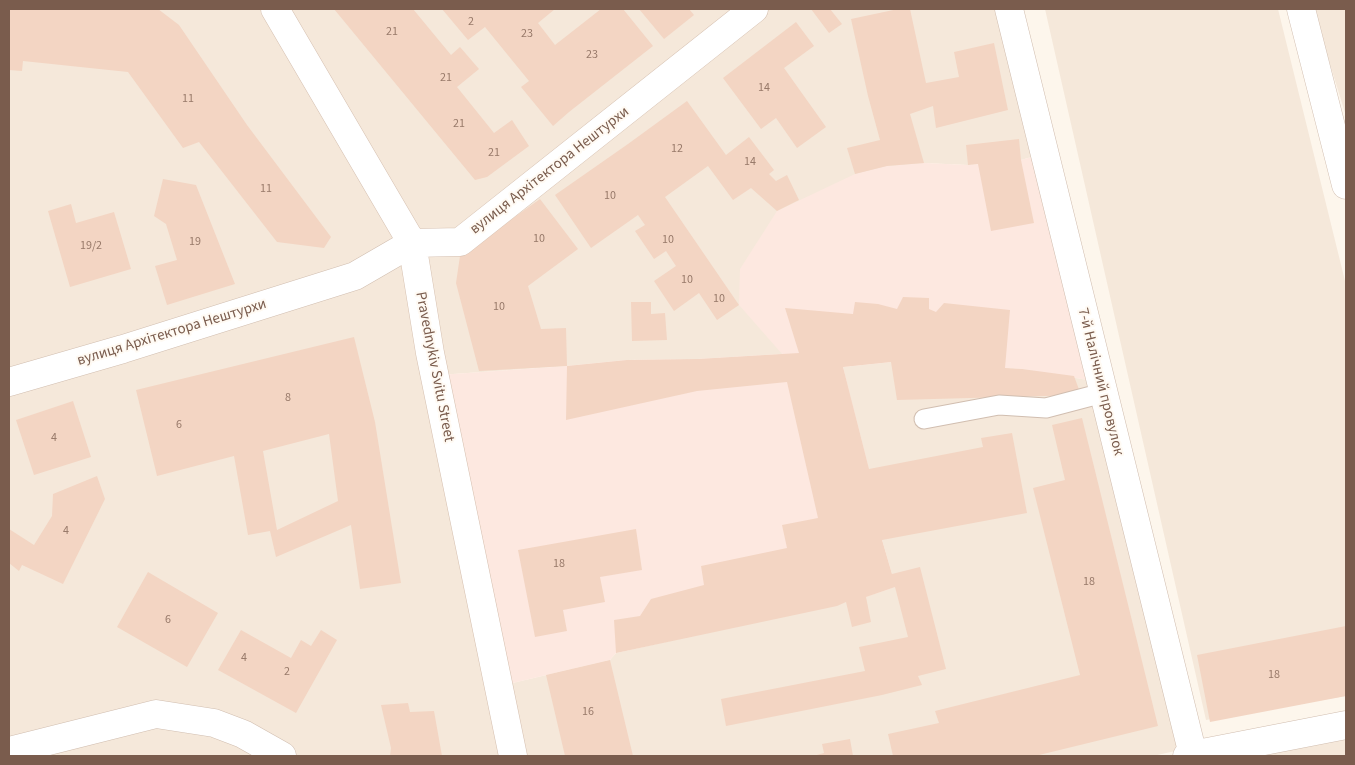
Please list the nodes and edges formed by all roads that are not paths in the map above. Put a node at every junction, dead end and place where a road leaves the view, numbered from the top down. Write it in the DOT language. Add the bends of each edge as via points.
graph roads {
  1 [pos="275,9"];
  2 [pos="754,9"];
  3 [pos="1009,9"];
  4 [pos="1301,9"];
  5 [pos="1346,182"];
  6 [pos="412,243"];
  7 [pos="9,382"];
  8 [pos="1103,393"];
  9 [pos="924,419"];
  10 [pos="1346,725"];
  11 [pos="9,752"];
  12 [pos="282,756"];
  13 [pos="513,756"];
  14 [pos="1190,756"];
  1 -- 6 [label="street, Pravednykiv Svitu Street"];
  2 -- 6 [label="street, вулиця Архітектора Нештурхи" via="460,242"];
  3 -- 8 [label="street, 7-й Налічний провулок"];
  4 -- 5 [label="street"];
  6 -- 7 [label="street, вулиця Архітектора Нештурхи" via="355,276"];
  6 -- 13 [label="street, Pravednykiv Svitu Street" via="430,353"];
  8 -- 9 [label="lane" via="1046,408 1000,405"];
  8 -- 14 [label="street, 7-й Налічний провулок"];
  10 -- 14 [label="street"];
  11 -- 12 [label="street" via="156,714 214,723 243,734"];
}
